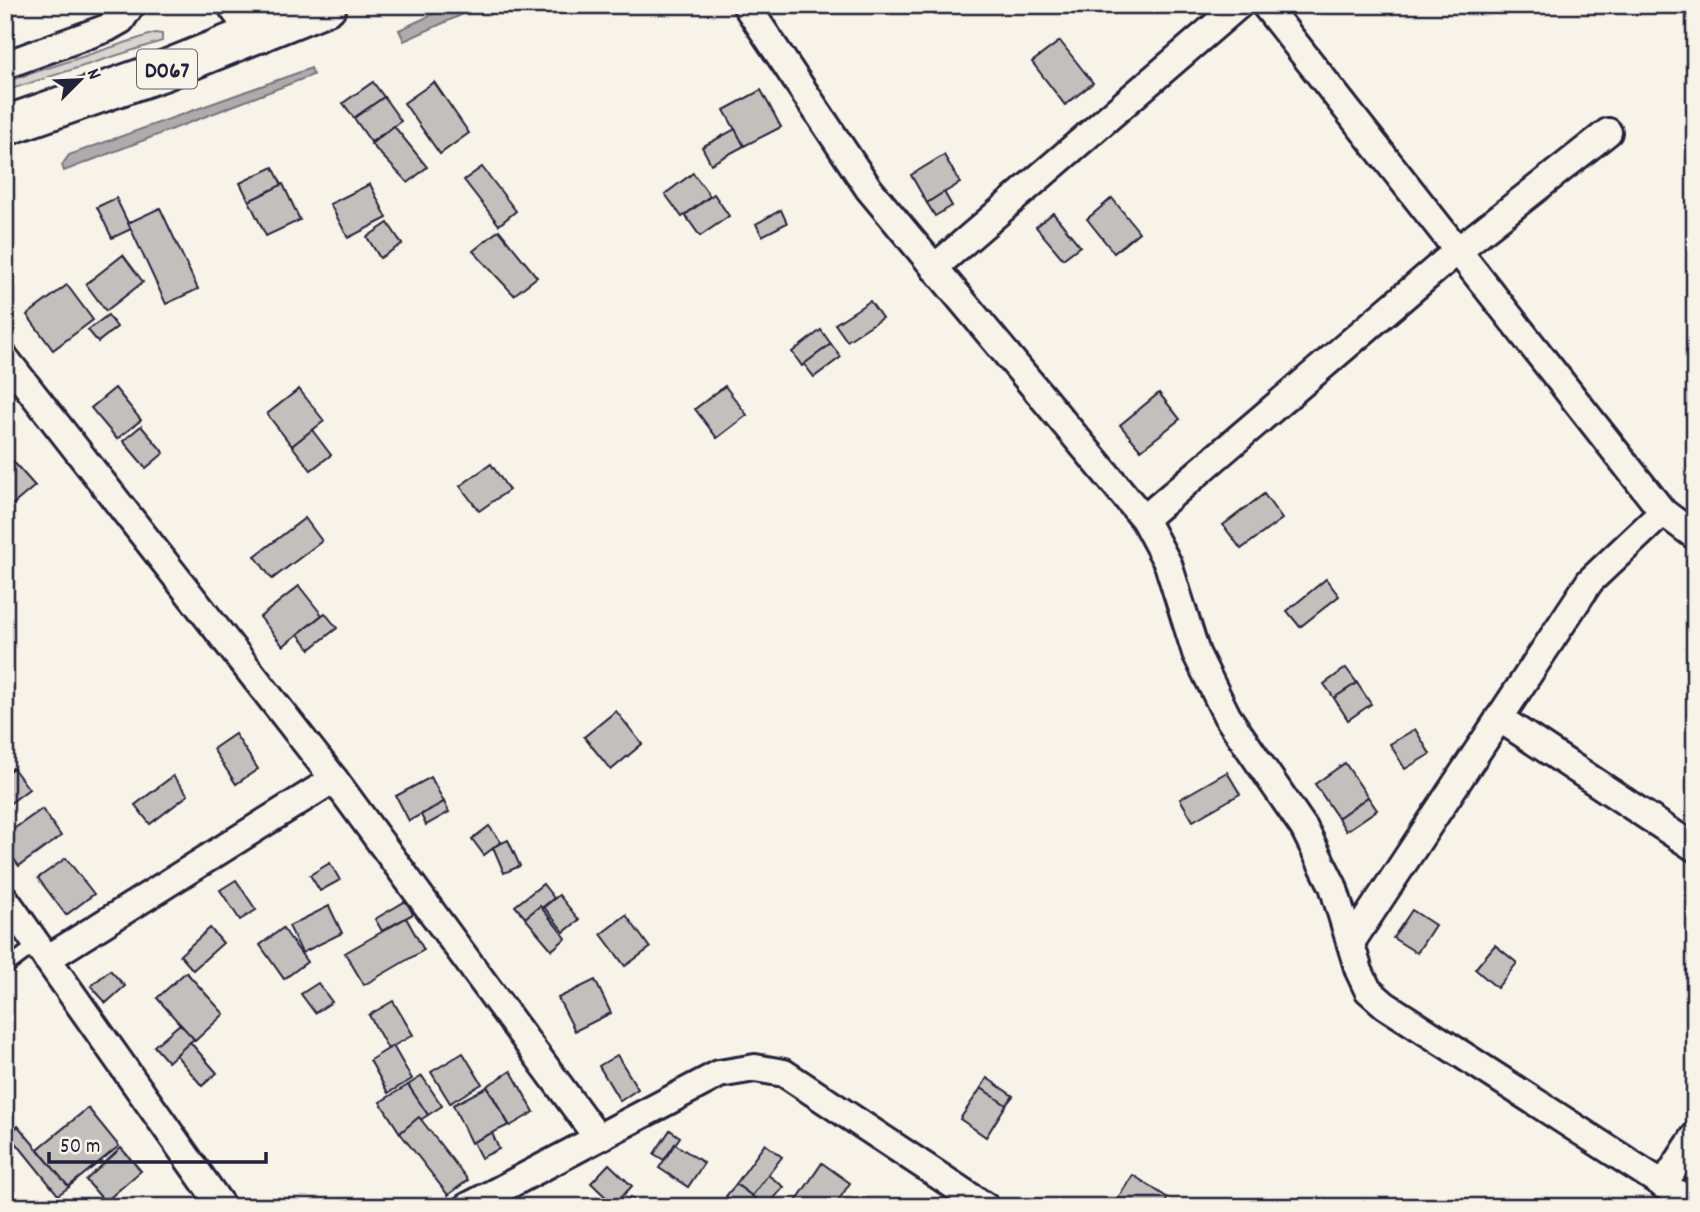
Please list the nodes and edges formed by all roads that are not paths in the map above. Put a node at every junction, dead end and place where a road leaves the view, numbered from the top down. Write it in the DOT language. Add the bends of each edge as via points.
graph roads {
  1 [pos="131,5"];
  2 [pos="746,5"];
  3 [pos="1239,5"];
  4 [pos="1265,5"];
  5 [pos="325,6"];
  6 [pos="248,19"];
  7 [pos="5,65"];
  8 [pos="5,126"];
  9 [pos="1608,132"];
  10 [pos="1457,251"];
  11 [pos="934,268"];
  12 [pos="5,358"];
  13 [pos="1663,512"];
  14 [pos="1144,519"];
  15 [pos="1692,531"];
  16 [pos="1499,718"];
  17 [pos="334,779"];
  18 [pos="1695,848"];
  19 [pos="5,899"];
  20 [pos="1352,941"];
  21 [pos="42,952"];
  22 [pos="5,968"];
  23 [pos="1695,1136"];
  24 [pos="597,1137"];
  25 [pos="1663,1185"];
  26 [pos="505,1199"];
  27 [pos="1695,1205"];
  28 [pos="222,1207"];
  29 [pos="467,1207"];
  30 [pos="986,1207"];
  1 -- 7 [label="street" via="121,20 107,28"];
  2 -- 11 [label="street" via="869,189"];
  3 -- 11 [label="street"];
  4 -- 10 [label="street"];
  5 -- 6 [label="main road, D067"];
  6 -- 8 [label="main road, D067"];
  9 -- 10 [label="street"];
  10 -- 13 [label="street"];
  10 -- 14 [label="street"];
  11 -- 14 [label="street"];
  12 -- 17 [label="street"];
  13 -- 15 [label="street"];
  13 -- 16 [label="street" via="1590,581"];
  14 -- 20 [label="street" via="1168,564 1196,653 1227,716 1304,828 1333,886"];
  16 -- 18 [label="street"];
  16 -- 20 [label="street"];
  17 -- 21 [label="street"];
  17 -- 24 [label="street"];
  19 -- 21 [label="street"];
  20 -- 25 [label="street" via="1368,990 1385,1005"];
  21 -- 22 [label="lane"];
  21 -- 28 [label="street"];
  23 -- 25 [label="street"];
  24 -- 26 [label="street"];
  24 -- 30 [label="street" via="719,1074 755,1068 784,1073"];
  25 -- 27 [label="street"];
  26 -- 29 [label="street"];
}
